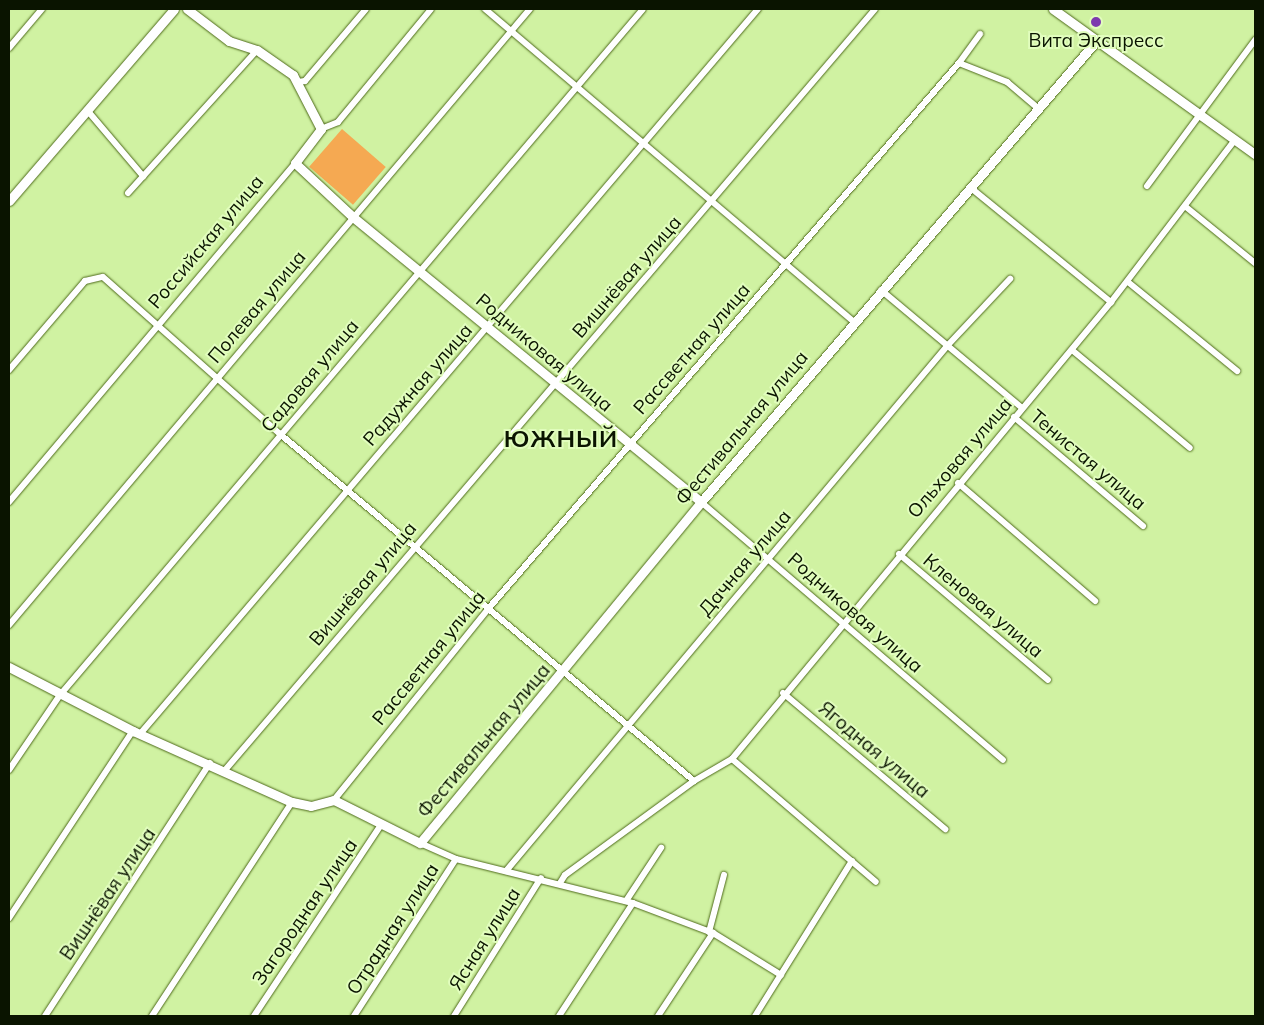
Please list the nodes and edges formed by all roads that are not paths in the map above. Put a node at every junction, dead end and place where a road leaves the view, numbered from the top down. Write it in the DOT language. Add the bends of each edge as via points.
graph roads {
  1 [pos="42,9"];
  2 [pos="174,9"];
  3 [pos="187,9"];
  4 [pos="366,9"];
  5 [pos="431,9"];
  6 [pos="485,9"];
  7 [pos="530,9"];
  8 [pos="643,9"];
  9 [pos="758,9"];
  10 [pos="875,9"];
  11 [pos="1055,9"];
  12 [pos="512,30"];
  13 [pos="980,34"];
  14 [pos="1097,40"];
  15 [pos="1255,40"];
  16 [pos="9,48"];
  17 [pos="257,50"];
  18 [pos="959,63"];
  19 [pos="298,82"];
  20 [pos="578,86"];
  21 [pos="1039,109"];
  22 [pos="87,110"];
  23 [pos="1202,114"];
  24 [pos="321,130"];
  25 [pos="1235,140"];
  26 [pos="643,143"];
  27 [pos="1255,154"];
  28 [pos="295,163"];
  29 [pos="143,176"];
  30 [pos="1147,186"];
  31 [pos="971,188"];
  32 [pos="128,193"];
  33 [pos="9,201"];
  34 [pos="712,202"];
  35 [pos="1186,208"];
  36 [pos="353,217"];
  37 [pos="1255,263"];
  38 [pos="785,264"];
  39 [pos="421,268"];
  40 [pos="1010,279"];
  41 [pos="1128,282"];
  42 [pos="881,290"];
  43 [pos="1111,302"];
  44 [pos="854,322"];
  45 [pos="157,326"];
  46 [pos="488,327"];
  47 [pos="948,345"];
  48 [pos="1072,350"];
  49 [pos="9,370"];
  50 [pos="1237,371"];
  51 [pos="216,378"];
  52 [pos="556,382"];
  53 [pos="1022,408"];
  54 [pos="1014,417"];
  55 [pos="280,434"];
  56 [pos="629,446"];
  57 [pos="1190,448"];
  58 [pos="958,483"];
  59 [pos="347,491"];
  60 [pos="9,502"];
  61 [pos="701,502"];
  62 [pos="1143,526"];
  63 [pos="414,547"];
  64 [pos="899,554"];
  65 [pos="768,559"];
  66 [pos="1095,601"];
  67 [pos="488,609"];
  68 [pos="9,625"];
  69 [pos="840,625"];
  70 [pos="9,667"];
  71 [pos="562,673"];
  72 [pos="1048,680"];
  73 [pos="783,693"];
  74 [pos="60,695"];
  75 [pos="626,726"];
  76 [pos="137,732"];
  77 [pos="732,759"];
  78 [pos="1003,760"];
  79 [pos="210,763"];
  80 [pos="226,769"];
  81 [pos="9,770"];
  82 [pos="694,781"];
  83 [pos="334,800"];
  84 [pos="292,802"];
  85 [pos="381,825"];
  86 [pos="945,829"];
  87 [pos="420,844"];
  88 [pos="661,848"];
  89 [pos="456,858"];
  90 [pos="852,861"];
  91 [pos="506,871"];
  92 [pos="724,875"];
  93 [pos="541,878"];
  94 [pos="876,882"];
  95 [pos="560,883"];
  96 [pos="630,902"];
  97 [pos="9,918"];
  98 [pos="711,933"];
  99 [pos="781,975"];
  100 [pos="45,1016"];
  101 [pos="152,1016"];
  102 [pos="254,1016"];
  103 [pos="354,1016"];
  104 [pos="454,1016"];
  105 [pos="559,1016"];
  106 [pos="658,1016"];
  107 [pos="755,1016"];
  1 -- 16 [label="street"];
  2 -- 22 [label="street"];
  3 -- 17 [label="street" via="229,41"];
  4 -- 19 [label="street" via="306,81"];
  5 -- 24 [label="street, Российская улица" via="338,122"];
  6 -- 12 [label="street"];
  7 -- 12 [label="street, Полевая улица"];
  8 -- 20 [label="street, Садовая улица"];
  9 -- 26 [label="street, Радужная улица"];
  10 -- 34 [label="street, Вишнёвая улица"];
  11 -- 14 [label="street"];
  12 -- 20 [label="street"];
  12 -- 36 [label="street, Полевая улица"];
  13 -- 18 [label="street, Рассветная улица"];
  14 -- 21 [label="street, Фестивальная улица"];
  14 -- 23 [label="street"];
  15 -- 23 [label="street"];
  17 -- 19 [label="street" via="284,65"];
  17 -- 29 [label="street"];
  18 -- 21 [label="street" via="1007,82"];
  18 -- 38 [label="street, Рассветная улица"];
  19 -- 24 [label="street"];
  20 -- 26 [label="street"];
  20 -- 39 [label="street, Садовая улица"];
  21 -- 31 [label="street, Фестивальная улица"];
  22 -- 29 [label="street"];
  22 -- 33 [label="street"];
  23 -- 25 [label="street"];
  23 -- 30 [label="street"];
  24 -- 28 [label="street, Российская улица"];
  25 -- 27 [label="street"];
  25 -- 35 [label="street, Ольховая улица"];
  26 -- 34 [label="street"];
  26 -- 46 [label="street, Радужная улица"];
  28 -- 36 [label="street, Родниковая улица"];
  28 -- 45 [label="street, Российская улица"];
  29 -- 32 [label="street"];
  31 -- 42 [label="street, Фестивальная улица"];
  31 -- 43 [label="street"];
  34 -- 38 [label="street"];
  34 -- 52 [label="street, Вишнёвая улица"];
  35 -- 37 [label="street"];
  35 -- 41 [label="street, Ольховая улица"];
  36 -- 39 [label="street, Родниковая улица"];
  36 -- 51 [label="street, Полевая улица"];
  38 -- 44 [label="street"];
  38 -- 56 [label="street, Рассветная улица"];
  39 -- 46 [label="street, Родниковая улица"];
  39 -- 55 [label="street, Садовая улица"];
  40 -- 47 [label="street, Дачная улица"];
  41 -- 43 [label="street, Ольховая улица"];
  41 -- 50 [label="street"];
  42 -- 44 [label="street, Фестивальная улица"];
  42 -- 47 [label="street"];
  43 -- 48 [label="street, Ольховая улица"];
  44 -- 61 [label="street, Фестивальная улица"];
  45 -- 49 [label="street" via="103,276 85,281"];
  45 -- 51 [label="street"];
  45 -- 60 [label="street, Российская улица"];
  46 -- 52 [label="street, Родниковая улица"];
  46 -- 59 [label="street, Радужная улица"];
  47 -- 53 [label="street"];
  47 -- 65 [label="street, Дачная улица"];
  48 -- 53 [label="street, Ольховая улица"];
  48 -- 57 [label="street"];
  51 -- 55 [label="street"];
  51 -- 68 [label="street, Полевая улица"];
  52 -- 56 [label="street, Родниковая улица"];
  52 -- 63 [label="street, Вишнёвая улица"];
  53 -- 54 [label="street, Ольховая улица"];
  54 -- 58 [label="street, Ольховая улица"];
  54 -- 62 [label="street, Тенистая улица"];
  55 -- 59 [label="street"];
  55 -- 74 [label="street, Садовая улица" via="154,589"];
  56 -- 61 [label="street, Родниковая улица"];
  56 -- 67 [label="street, Рассветная улица"];
  58 -- 64 [label="street, Ольховая улица"];
  58 -- 66 [label="street"];
  59 -- 63 [label="street"];
  59 -- 76 [label="street, Радужная улица"];
  61 -- 65 [label="street, Родниковая улица"];
  61 -- 71 [label="street, Фестивальная улица"];
  63 -- 67 [label="street"];
  63 -- 80 [label="street, Вишнёвая улица"];
  64 -- 69 [label="street, Ольховая улица"];
  64 -- 72 [label="street, Кленовая улица"];
  65 -- 69 [label="street, Родниковая улица"];
  65 -- 75 [label="street, Дачная улица"];
  67 -- 71 [label="street"];
  67 -- 83 [label="street, Рассветная улица"];
  69 -- 73 [label="street, Ольховая улица"];
  69 -- 78 [label="street, Родниковая улица"];
  70 -- 74 [label="street"];
  71 -- 75 [label="street"];
  71 -- 87 [label="street, Фестивальная улица"];
  73 -- 77 [label="street, Ольховая улица"];
  73 -- 86 [label="street, Ягодная улица"];
  74 -- 76 [label="street"];
  74 -- 81 [label="street, Садовая улица"];
  75 -- 82 [label="street"];
  75 -- 91 [label="street, Дачная улица"];
  76 -- 79 [label="street"];
  76 -- 97 [label="street, Радужная улица"];
  77 -- 82 [label="street, Ольховая улица"];
  77 -- 90 [label="street"];
  79 -- 80 [label="street"];
  79 -- 100 [label="street, Вишнёвая улица"];
  80 -- 84 [label="street"];
  82 -- 95 [label="street, Ольховая улица" via="565,875"];
  83 -- 84 [label="street" via="311,806"];
  83 -- 85 [label="street"];
  84 -- 101 [label="street"];
  85 -- 87 [label="street"];
  85 -- 102 [label="street, Загородная улица"];
  87 -- 89 [label="street"];
  88 -- 96 [label="street"];
  89 -- 91 [label="street"];
  89 -- 103 [label="street, Отрадная улица"];
  90 -- 94 [label="street"];
  90 -- 99 [label="street"];
  91 -- 93 [label="street"];
  92 -- 98 [label="street"];
  93 -- 95 [label="street"];
  93 -- 104 [label="street, Ясная улица"];
  95 -- 96 [label="street"];
  96 -- 98 [label="street"];
  96 -- 105 [label="street"];
  98 -- 99 [label="street"];
  98 -- 106 [label="street"];
  99 -- 107 [label="street"];
}
